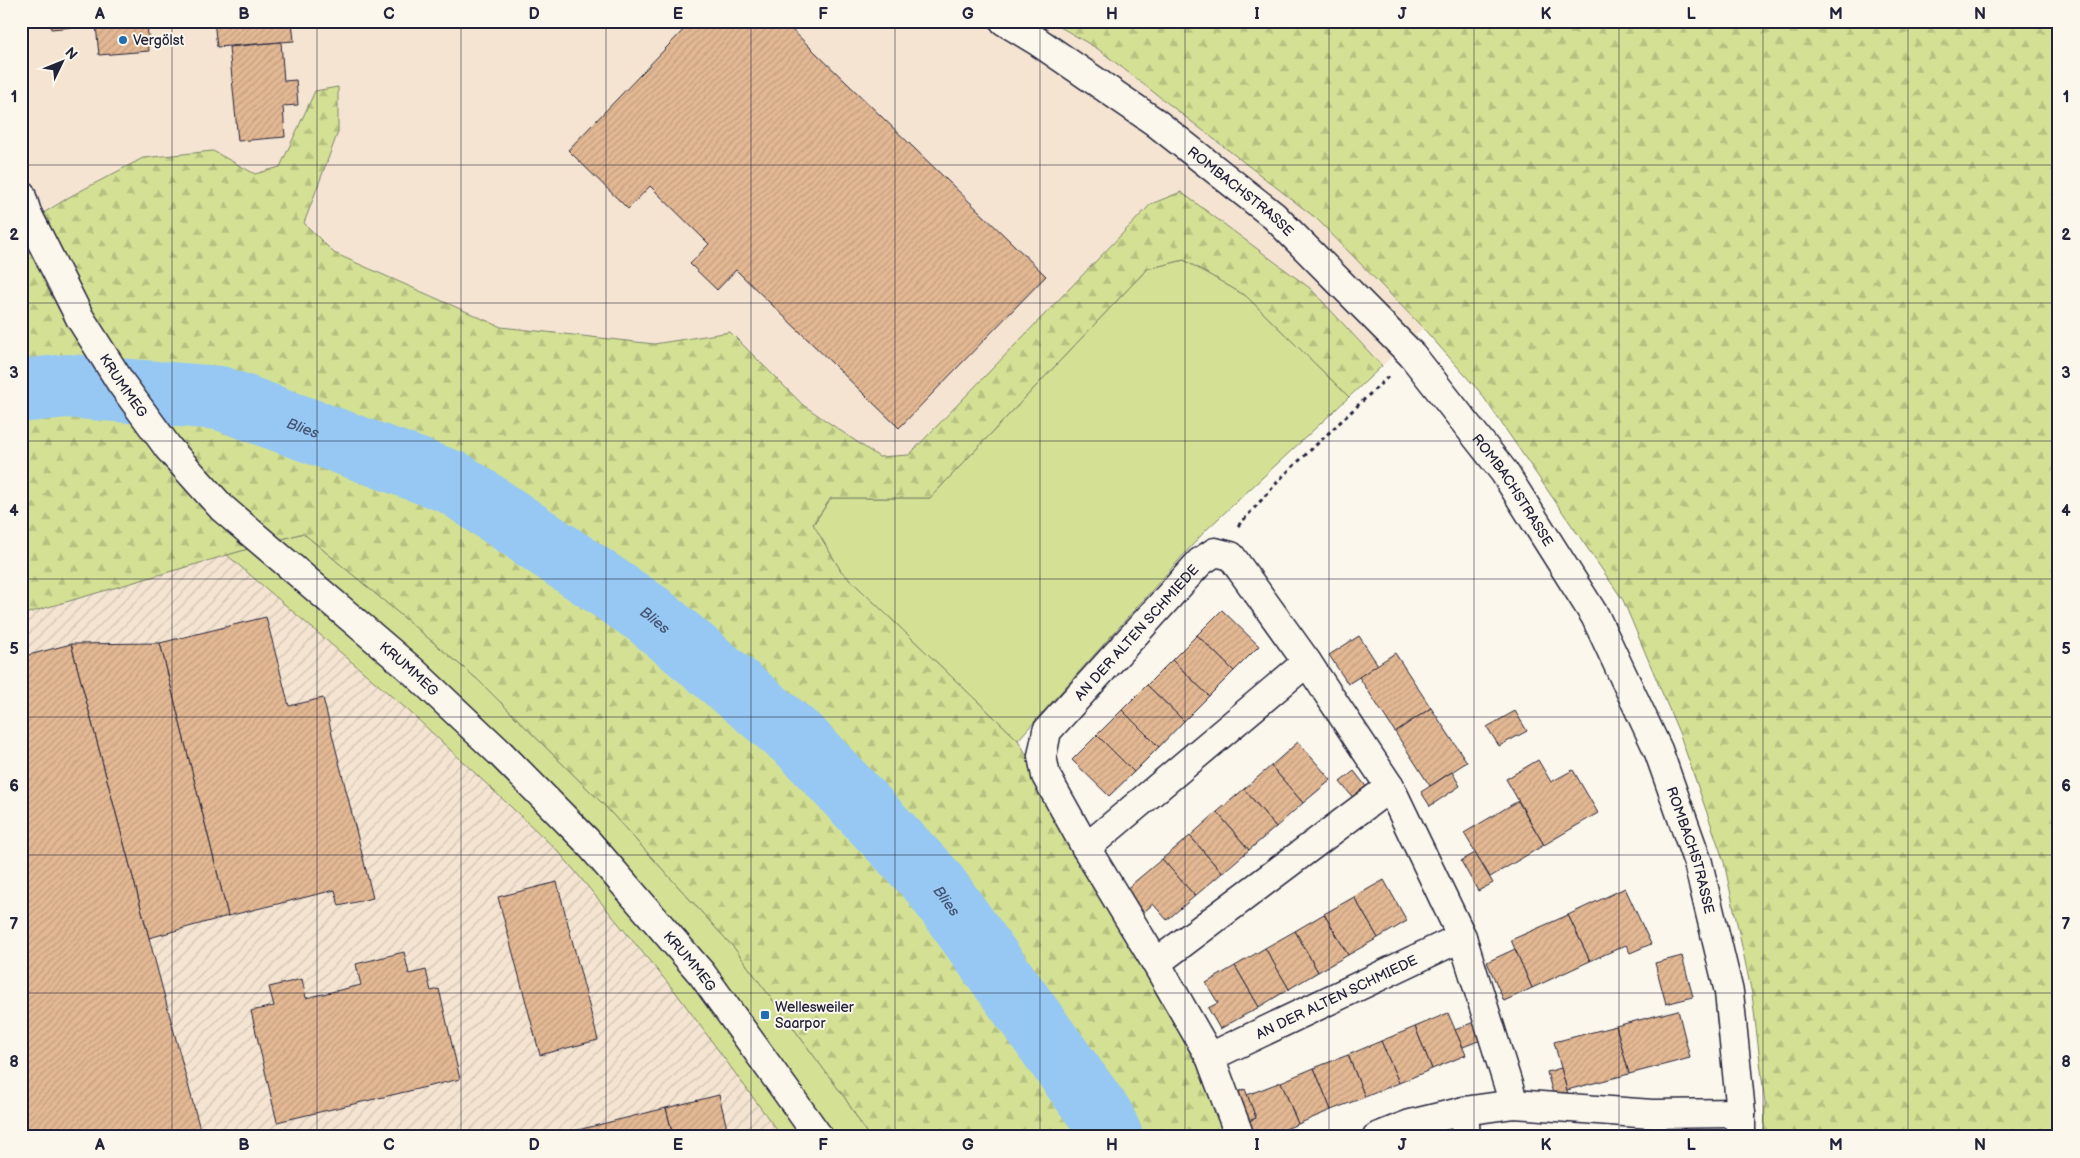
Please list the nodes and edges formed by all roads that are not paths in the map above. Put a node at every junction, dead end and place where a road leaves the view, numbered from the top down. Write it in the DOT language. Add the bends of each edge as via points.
graph roads {
  1 [pos="1004,21"];
  2 [pos="24,204"];
  3 [pos="1307,662"];
  4 [pos="1390,787"];
  5 [pos="1086,848"];
  6 [pos="1462,937"];
  7 [pos="1156,964"];
  8 [pos="1210,1057"];
  9 [pos="1514,1104"];
  10 [pos="1465,1124"];
  11 [pos="1741,1125"];
  12 [pos="819,1137"];
  13 [pos="1240,1137"];
  14 [pos="1377,1137"];
  1 -- 11 [label="street, ROMBACHSTRASSE" via="1155,122 1274,216 1412,354 1504,472 1595,616 1658,750 1698,863 1729,992"];
  2 -- 12 [label="street, KRUMMEG" via="80,318 169,449 222,508 414,672 586,840 702,974"];
  3 -- 4 [label="street"];
  3 -- 5 [label="street"];
  3 -- 5 [label="street, AN DER ALTEN SCHMIEDE" via="1231,556 1215,552 1200,562 1047,731 1042,756 1046,776"];
  4 -- 6 [label="street"];
  4 -- 7 [label="street"];
  5 -- 7 [label="street, AN DER ALTEN SCHMIEDE"];
  6 -- 8 [label="street, AN DER ALTEN SCHMIEDE"];
  6 -- 9 [label="street"];
  7 -- 8 [label="street, AN DER ALTEN SCHMIEDE"];
  8 -- 13 [label="street, AN DER ALTEN SCHMIEDE"];
  9 -- 10 [label="street"];
  9 -- 11 [label="street" via="1652,1114"];
  10 -- 14 [label="street" via="1410,1124"];
}
